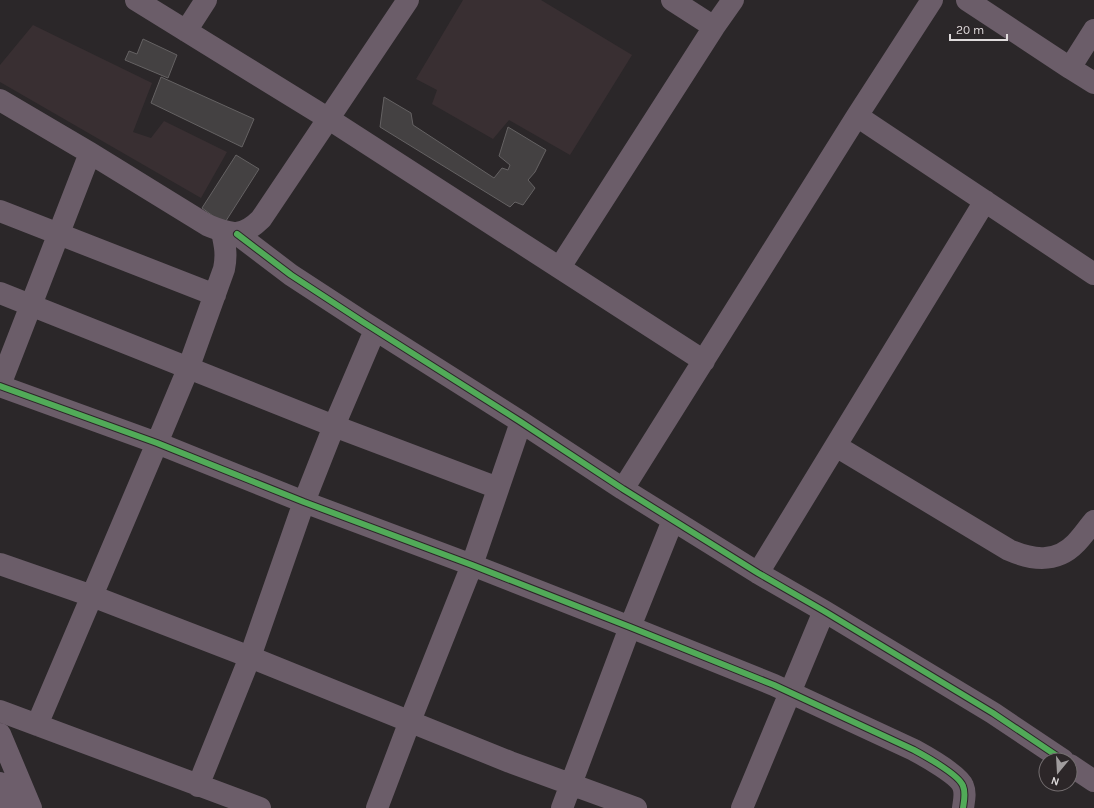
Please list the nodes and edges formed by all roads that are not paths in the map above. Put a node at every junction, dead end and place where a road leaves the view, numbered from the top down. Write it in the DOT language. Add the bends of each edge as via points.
graph roads {
  1 [pos="136,0"];
  2 [pos="206,0"];
  3 [pos="408,0"];
  4 [pos="672,0"];
  5 [pos="733,0"];
  6 [pos="932,0"];
  7 [pos="967,0"];
  8 [pos="714,27"];
  9 [pos="186,30"];
  10 [pos="1094,30"];
  11 [pos="1070,68"];
  12 [pos="1094,83"];
  13 [pos="0,100"];
  14 [pos="857,116"];
  15 [pos="328,119"];
  16 [pos="90,153"];
  17 [pos="986,201"];
  18 [pos="0,211"];
  19 [pos="59,233"];
  20 [pos="230,233"];
  21 [pos="560,268"];
  22 [pos="1094,274"];
  23 [pos="0,293"];
  24 [pos="215,295"];
  25 [pos="31,305"];
  26 [pos="375,330"];
  27 [pos="704,361"];
  28 [pos="188,369"];
  29 [pos="0,385"];
  30 [pos="521,422"];
  31 [pos="334,426"];
  32 [pos="158,443"];
  33 [pos="836,446"];
  34 [pos="498,488"];
  35 [pos="623,488"];
  36 [pos="304,502"];
  37 [pos="674,520"];
  38 [pos="1094,521"];
  39 [pos="0,564"];
  40 [pos="472,565"];
  41 [pos="758,573"];
  42 [pos="92,596"];
  43 [pos="824,612"];
  44 [pos="630,627"];
  45 [pos="250,656"];
  46 [pos="790,692"];
  47 [pos="0,711"];
  48 [pos="410,721"];
  49 [pos="37,725"];
  50 [pos="0,734"];
  51 [pos="1051,752"];
  52 [pos="1078,770"];
  53 [pos="1094,781"];
  54 [pos="572,784"];
  55 [pos="198,786"];
  56 [pos="31,808"];
  57 [pos="260,808"];
  58 [pos="377,808"];
  59 [pos="562,808"];
  60 [pos="636,808"];
  61 [pos="742,808"];
  62 [pos="963,808"];
  1 -- 9 [label="street"];
  2 -- 9 [label="street"];
  3 -- 15 [label="street"];
  4 -- 8 [label="street"];
  5 -- 8 [label="street"];
  6 -- 14 [label="street"];
  7 -- 11 [label="street"];
  8 -- 21 [label="street"];
  9 -- 15 [label="street"];
  10 -- 11 [label="street"];
  11 -- 12 [label="street"];
  13 -- 16 [label="street"];
  14 -- 17 [label="street"];
  14 -- 27 [label="street"];
  15 -- 20 [label="street" via="261,219 251,229"];
  15 -- 21 [label="street"];
  16 -- 19 [label="street"];
  16 -- 20 [label="street" via="207,225"];
  17 -- 22 [label="street"];
  17 -- 33 [label="street"];
  18 -- 19 [label="street"];
  19 -- 24 [label="street"];
  19 -- 25 [label="street"];
  20 -- 24 [label="street" via="224,269"];
  20 -- 26 [label="street"];
  21 -- 27 [label="street"];
  23 -- 25 [label="street"];
  24 -- 28 [label="street"];
  25 -- 28 [label="street"];
  25 -- 29 [label="street"];
  26 -- 30 [label="street"];
  26 -- 31 [label="street"];
  27 -- 35 [label="street"];
  28 -- 31 [label="street"];
  28 -- 32 [label="street"];
  29 -- 32 [label="street"];
  30 -- 34 [label="street"];
  30 -- 35 [label="street"];
  31 -- 34 [label="street"];
  31 -- 36 [label="street"];
  32 -- 36 [label="street"];
  32 -- 42 [label="street"];
  33 -- 38 [label="street" via="1009,550 1025,556 1045,559 1062,553 1075,544"];
  33 -- 41 [label="street"];
  34 -- 40 [label="street"];
  35 -- 37 [label="street"];
  36 -- 40 [label="street"];
  36 -- 45 [label="street"];
  37 -- 41 [label="street"];
  37 -- 44 [label="street"];
  39 -- 42 [label="street"];
  40 -- 44 [label="street"];
  40 -- 48 [label="street"];
  41 -- 43 [label="street"];
  42 -- 45 [label="street"];
  42 -- 49 [label="street"];
  43 -- 46 [label="street"];
  43 -- 51 [label="street"];
  44 -- 46 [label="street"];
  44 -- 54 [label="street"];
  45 -- 48 [label="street"];
  45 -- 55 [label="street"];
  46 -- 61 [label="street"];
  46 -- 62 [label="street" via="914,750 957,777 963,784"];
  47 -- 49 [label="street"];
  48 -- 54 [label="street"];
  48 -- 58 [label="street"];
  49 -- 55 [label="street"];
  50 -- 56 [label="main road"];
  52 -- 53 [label="street"];
  54 -- 59 [label="street"];
  54 -- 60 [label="street"];
  55 -- 57 [label="street"];
}
